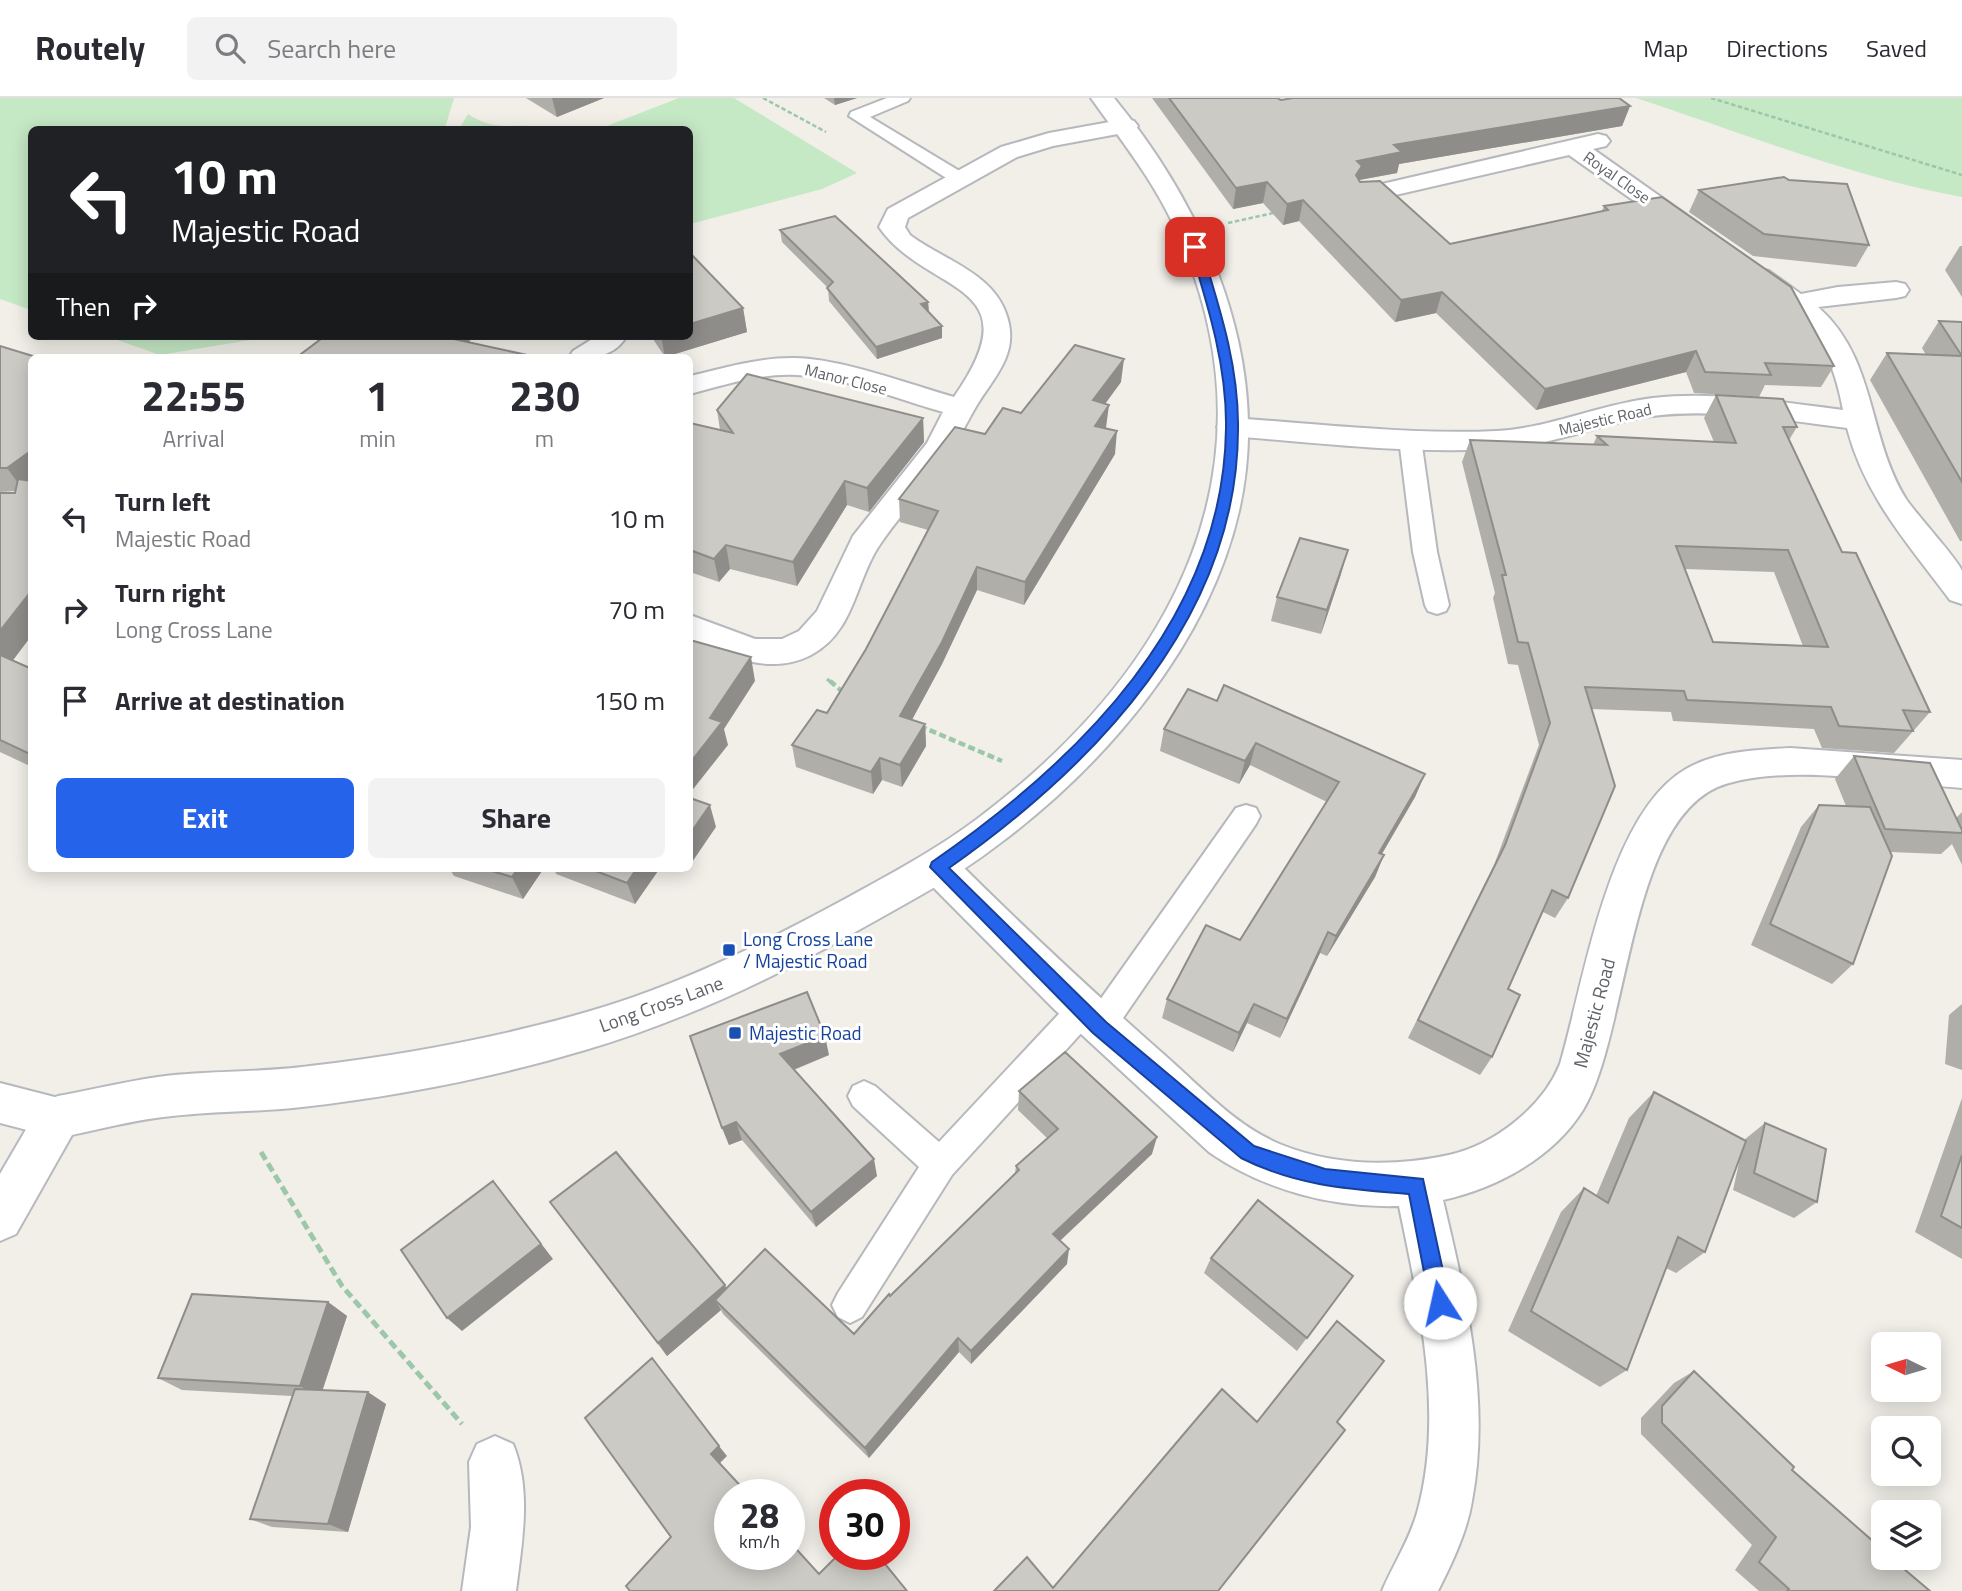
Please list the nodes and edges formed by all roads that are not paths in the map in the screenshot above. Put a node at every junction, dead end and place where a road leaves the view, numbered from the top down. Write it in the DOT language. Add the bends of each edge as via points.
graph roads {
  1 [pos="902,98"];
  2 [pos="1102,98"];
  3 [pos="1126,126"];
  4 [pos="1600,141"];
  5 [pos="1574,147"];
  6 [pos="960,179"];
  7 [pos="1387,198"];
  8 [pos="1896,290"];
  9 [pos="1797,303"];
  10 [pos="610,340"];
  11 [pos="588,354"];
  12 [pos="693,384"];
  13 [pos="961,408"];
  14 [pos="1860,421"];
  15 [pos="1232,427"];
  16 [pos="1410,439"];
  17 [pos="1962,592"];
  18 [pos="1437,605"];
  19 [pos="693,628"];
  20 [pos="1962,774"];
  21 [pos="1246,816"];
  22 [pos="938,867"];
  23 [pos="1091,1019"];
  24 [pos="864,1096"];
  25 [pos="0,1103"];
  26 [pos="58,1117"];
  27 [pos="940,1164"];
  28 [pos="1417,1185"];
  29 [pos="0,1217"];
  30 [pos="850,1305"];
  31 [pos="495,1462"];
  32 [pos="489,1591"];
  33 [pos="1409,1591"];
  1 -- 6 [label="lane" via="858,116"];
  2 -- 3 [label="street, Long Cross Lane"];
  3 -- 6 [label="street" via="1029,145"];
  3 -- 15 [label="street, Long Cross Lane" via="1190,232 1221,331"];
  4 -- 5 [label="street, Royal Close"];
  5 -- 7 [label="street, Royal Close"];
  5 -- 9 [label="street, Royal Close"];
  6 -- 13 [label="street" via="903,209 892,227 900,240 971,284 995,316 994,357"];
  8 -- 9 [label="street"];
  9 -- 14 [label="street, Royal Close" via="1821,323 1841,353"];
  10 -- 11 [label="street"];
  12 -- 13 [label="street, Manor Close" via="747,371 796,366"];
  13 -- 19 [label="street" via="941,445 864,544 818,635 794,649 758,652"];
  14 -- 16 [label="street, Majestic Road" via="1677,406 1634,410 1530,437"];
  14 -- 17 [label="street" via="1883,487"];
  15 -- 16 [label="street, Majestic Road"];
  15 -- 22 [label="street, Long Cross Lane" via="1230,466 1215,540 1153,666 1104,726 1048,781"];
  16 -- 18 [label="lane"];
  20 -- 28 [label="street, Majestic Road" via="1770,761 1699,779 1658,823 1631,879 1581,1069 1557,1111 1494,1160 1457,1177"];
  21 -- 23 [label="lane"];
  22 -- 23 [label="street, Majestic Road"];
  22 -- 26 [label="street, Long Cross Lane" via="734,978 587,1031 427,1069 268,1091 167,1096"];
  23 -- 27 [label="lane"];
  23 -- 28 [label="street, Majestic Road" via="1247,1152 1325,1178"];
  24 -- 27 [label="lane"];
  25 -- 26 [label="street, Long Cross Lane"];
  26 -- 29 [label="street"];
  27 -- 30 [label="lane"];
  28 -- 33 [label="street" via="1448,1345 1453,1460 1446,1505"];
  31 -- 32 [label="street" via="498,1527"];
}
